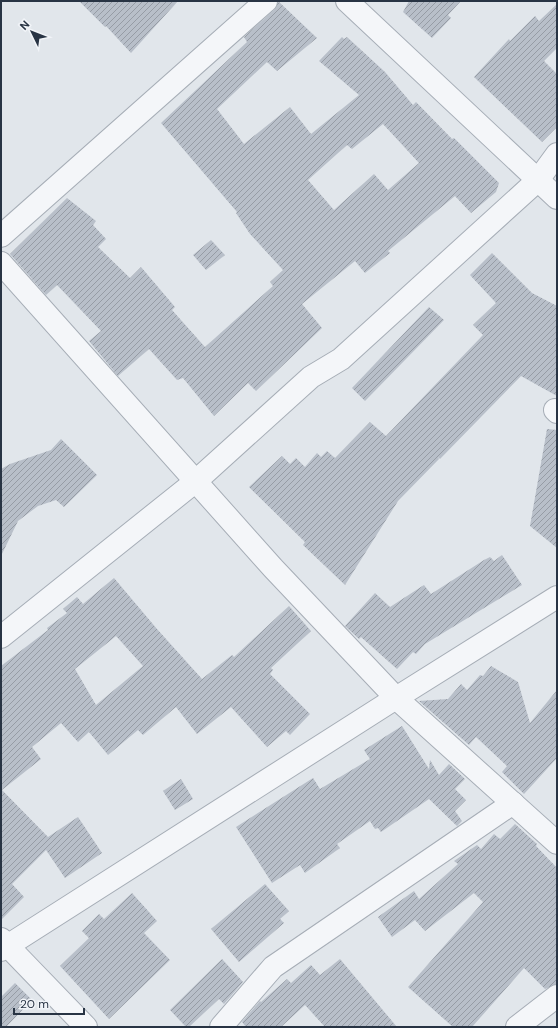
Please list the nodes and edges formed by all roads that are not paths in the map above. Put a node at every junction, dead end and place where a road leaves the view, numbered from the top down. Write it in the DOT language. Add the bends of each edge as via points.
graph roads {
  1 [pos="266,1"];
  2 [pos="347,1"];
  3 [pos="557,154"];
  4 [pos="538,180"];
  5 [pos="557,198"];
  6 [pos="1,236"];
  7 [pos="1,263"];
  8 [pos="196,481"];
  9 [pos="557,597"];
  10 [pos="1,636"];
  11 [pos="396,698"];
  12 [pos="513,803"];
  13 [pos="557,843"];
  14 [pos="3,945"];
  15 [pos="557,996"];
  16 [pos="86,1027"];
  17 [pos="221,1027"];
  18 [pos="517,1027"];
  1 -- 6 [label="street"];
  2 -- 4 [label="street"];
  3 -- 4 [label="street"];
  4 -- 5 [label="street"];
  4 -- 8 [label="street" via="340,359 310,377"];
  7 -- 8 [label="street"];
  8 -- 10 [label="street"];
  8 -- 11 [label="street" via="273,568"];
  9 -- 11 [label="street"];
  11 -- 12 [label="street"];
  11 -- 14 [label="street"];
  12 -- 13 [label="street"];
  12 -- 17 [label="street" via="273,967"];
  14 -- 16 [label="street"];
  15 -- 18 [label="street"];
}
